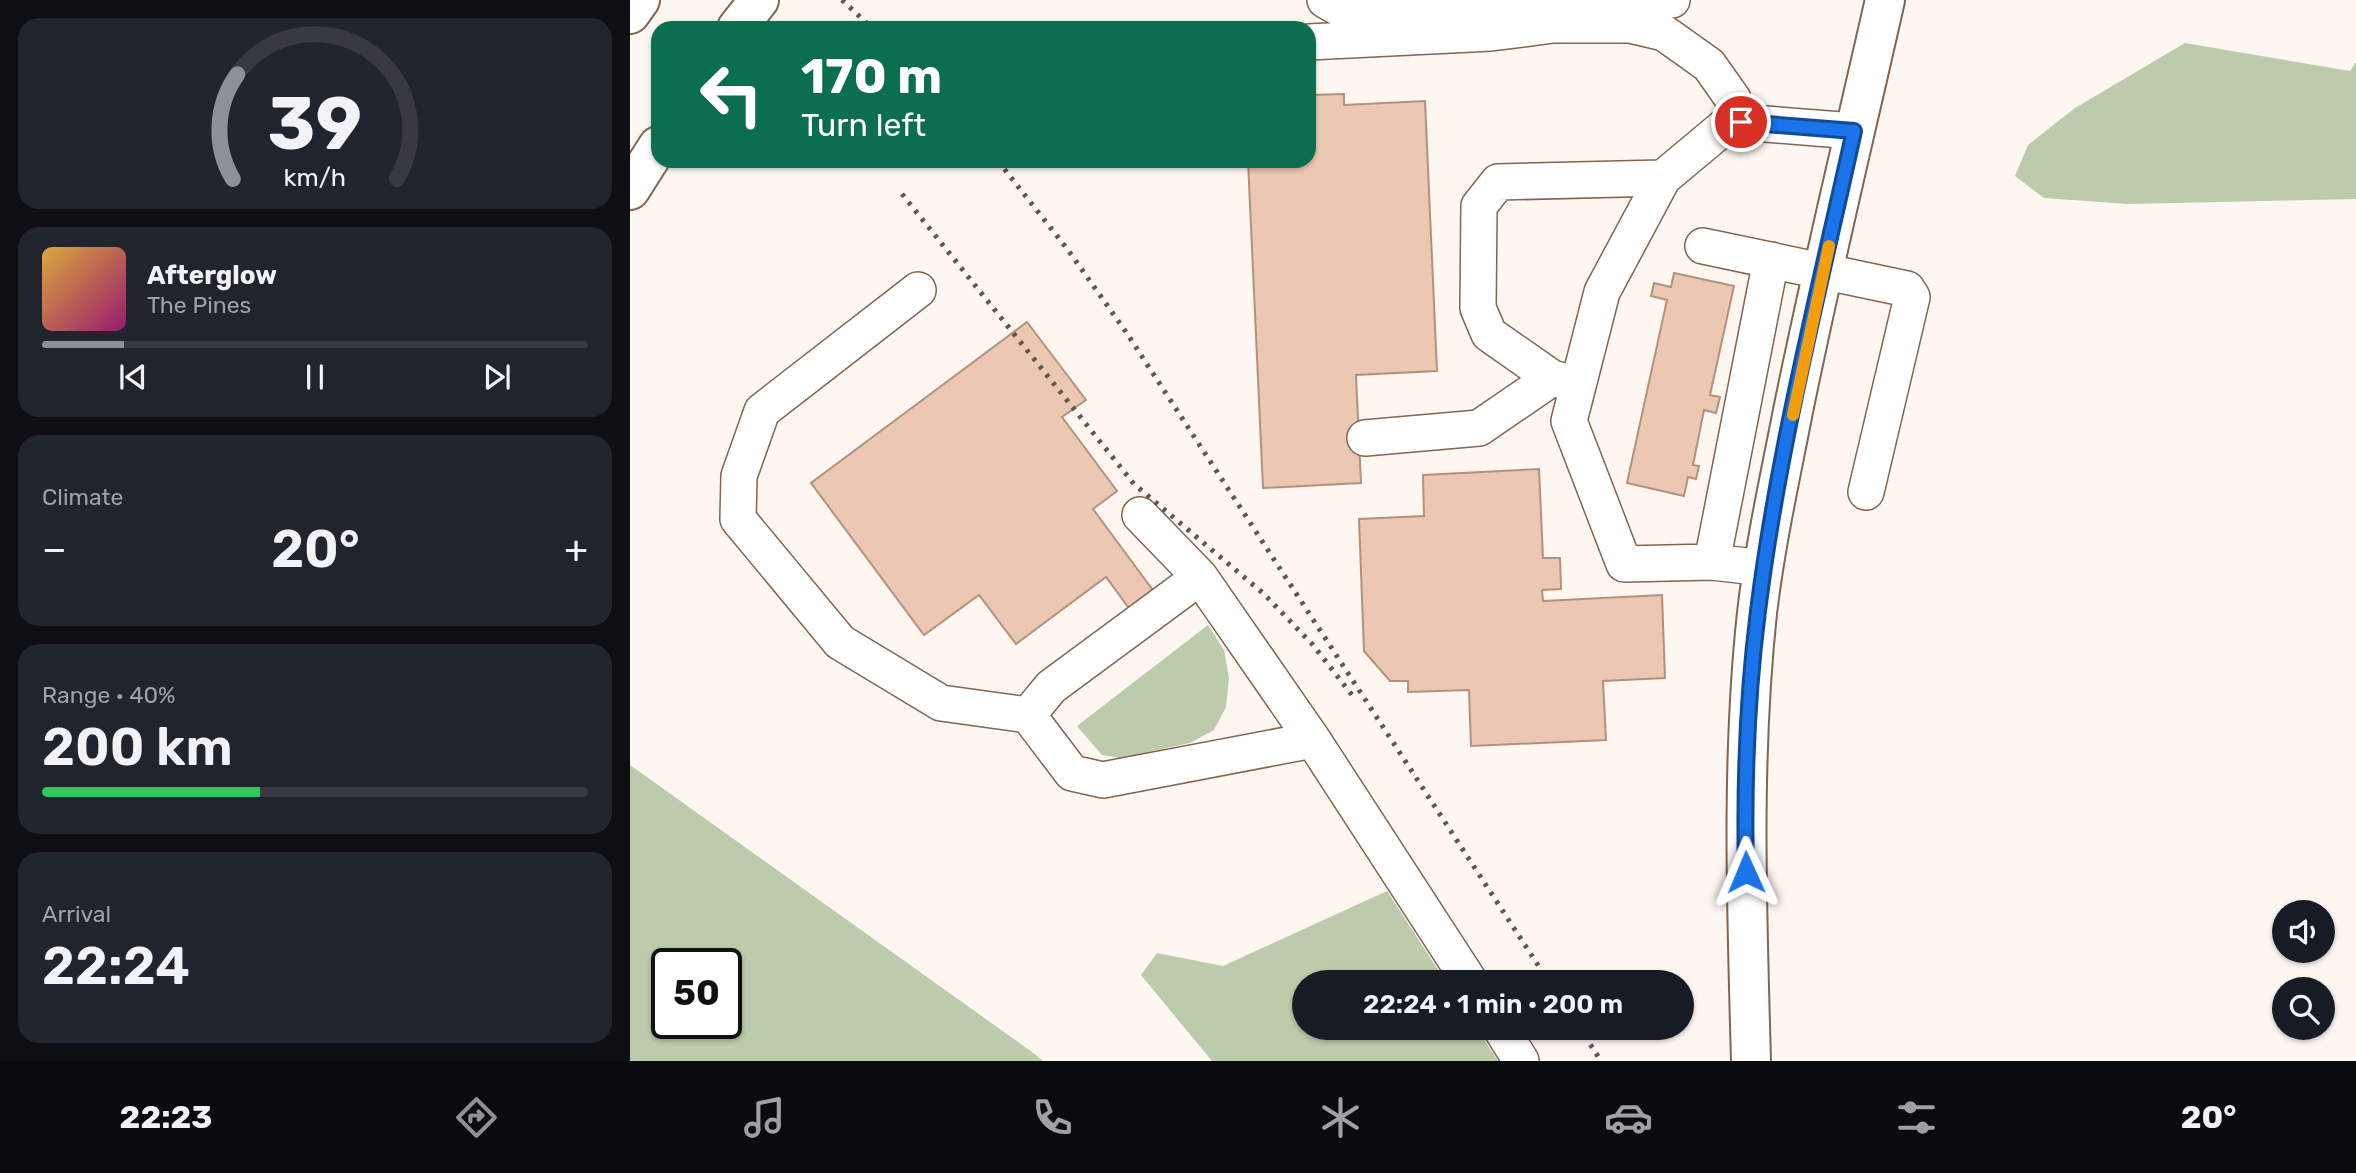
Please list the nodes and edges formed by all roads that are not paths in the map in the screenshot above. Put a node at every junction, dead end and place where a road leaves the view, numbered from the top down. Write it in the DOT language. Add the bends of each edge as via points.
graph roads {
  1 [pos="639,0"];
  2 [pos="759,0"];
  3 [pos="1325,0"];
  4 [pos="1672,0"];
  5 [pos="1885,0"];
  6 [pos="630,14"];
  7 [pos="742,21"];
  8 [pos="1316,42"];
  9 [pos="1741,122"];
  10 [pos="1854,131"];
  11 [pos="651,157"];
  12 [pos="1663,178"];
  13 [pos="630,190"];
  14 [pos="1703,246"];
  15 [pos="1771,260"];
  16 [pos="1823,271"];
  17 [pos="918,290"];
  18 [pos="1565,382"];
  19 [pos="1742,414"];
  20 [pos="1791,423"];
  21 [pos="1365,438"];
  22 [pos="1866,492"];
  23 [pos="1140,515"];
  24 [pos="1712,562"];
  25 [pos="1764,568"];
  26 [pos="1200,577"];
  27 [pos="1028,715"];
  28 [pos="1313,740"];
  29 [pos="1462,970"];
  30 [pos="1508,1040"];
  31 [pos="1521,1061"];
  32 [pos="1751,1061"];
  1 -- 6 [label="main road"];
  2 -- 7 [label="main road"];
  3 -- 4 [label="lane" via="1339,8 1636,5"];
  5 -- 10 [label="main road"];
  8 -- 9 [label="lane" via="1630,25 1664,33 1709,65 1733,99"];
  9 -- 10 [label="lane"];
  9 -- 12 [label="lane" via="1724,127"];
  10 -- 16 [label="main road"];
  11 -- 13 [label="main road"];
  12 -- 18 [label="lane" via="1602,292"];
  12 -- 18 [label="lane" via="1497,182 1479,206 1478,308 1489,334"];
  14 -- 15 [label="lane"];
  15 -- 16 [label="lane"];
  15 -- 19 [label="lane"];
  16 -- 20 [label="main road"];
  16 -- 22 [label="lane" via="1907,289 1912,297"];
  17 -- 27 [label="lane" via="762,411 739,476 738,519 840,642 941,703"];
  18 -- 21 [label="lane" via="1479,428"];
  18 -- 24 [label="lane" via="1569,421 1624,564"];
  19 -- 20 [label="lane"];
  19 -- 24 [label="lane"];
  20 -- 25 [label="main road"];
  23 -- 26 [label="lane"];
  24 -- 25 [label="lane"];
  25 -- 32 [label="main road" via="1748,710 1745,823"];
  26 -- 27 [label="lane" via="1051,687"];
  26 -- 28 [label="lane"];
  27 -- 28 [label="lane" via="1072,773 1103,780"];
  28 -- 29 [label="lane"];
  30 -- 31 [label="lane"];
}
